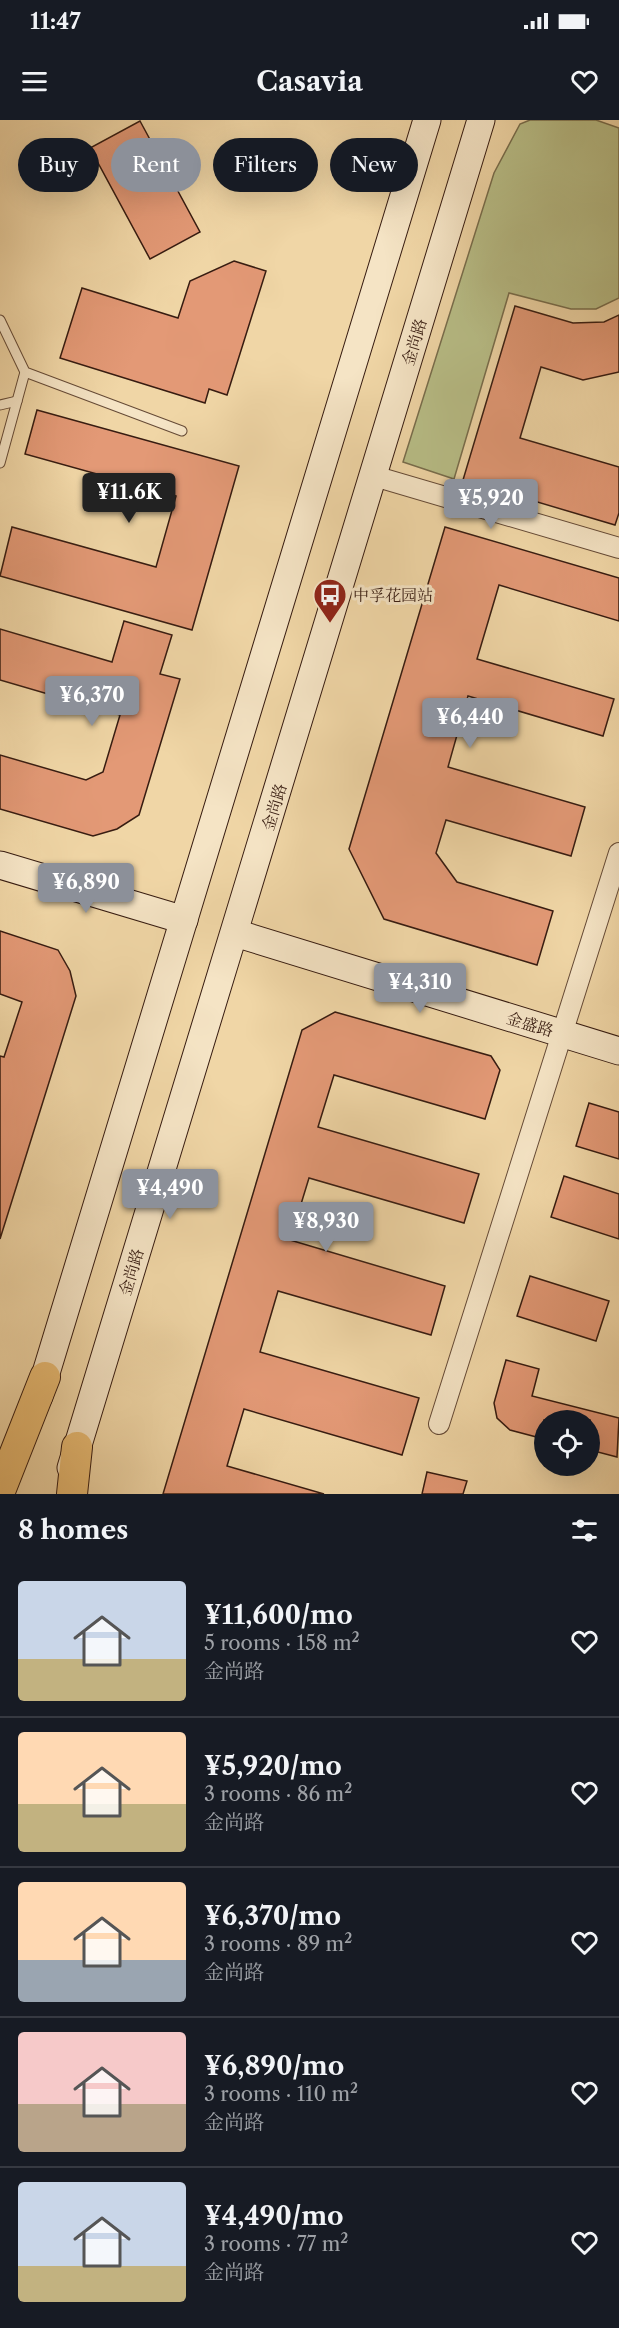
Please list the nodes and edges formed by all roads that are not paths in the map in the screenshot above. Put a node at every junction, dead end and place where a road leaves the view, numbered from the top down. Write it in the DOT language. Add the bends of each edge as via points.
graph roads {
  1 [pos="427,120"];
  2 [pos="481,120"];
  3 [pos="0,320"];
  4 [pos="25,372"];
  5 [pos="17,401"];
  6 [pos="0,405"];
  7 [pos="182,431"];
  8 [pos="0,463"];
  9 [pos="374,476"];
  10 [pos="619,548"];
  11 [pos="619,853"];
  12 [pos="0,865"];
  13 [pos="184,920"];
  14 [pos="235,933"];
  15 [pos="562,1033"];
  16 [pos="619,1051"];
  17 [pos="45,1377"];
  18 [pos="439,1424"];
  19 [pos="77,1447"];
  20 [pos="0,1491"];
  21 [pos="9,1494"];
  22 [pos="64,1494"];
  23 [pos="72,1494"];
  1 -- 13 [label="main road"];
  2 -- 9 [label="main road, 金尚路"];
  3 -- 4 [label="lane"];
  4 -- 5 [label="lane"];
  4 -- 7 [label="lane"];
  5 -- 6 [label="lane"];
  5 -- 8 [label="lane"];
  9 -- 10 [label="street"];
  9 -- 14 [label="main road, 金尚路"];
  11 -- 15 [label="street"];
  12 -- 13 [label="main road"];
  13 -- 17 [label="main road"];
  14 -- 15 [label="main road, 金盛路"];
  14 -- 19 [label="main road, 金尚路"];
  15 -- 16 [label="main road, 金盛路"];
  15 -- 18 [label="street"];
  17 -- 20 [label="main road"];
  17 -- 21 [label="main road"];
  19 -- 22 [label="main road, 金尚路"];
  19 -- 23 [label="main road"];
}
